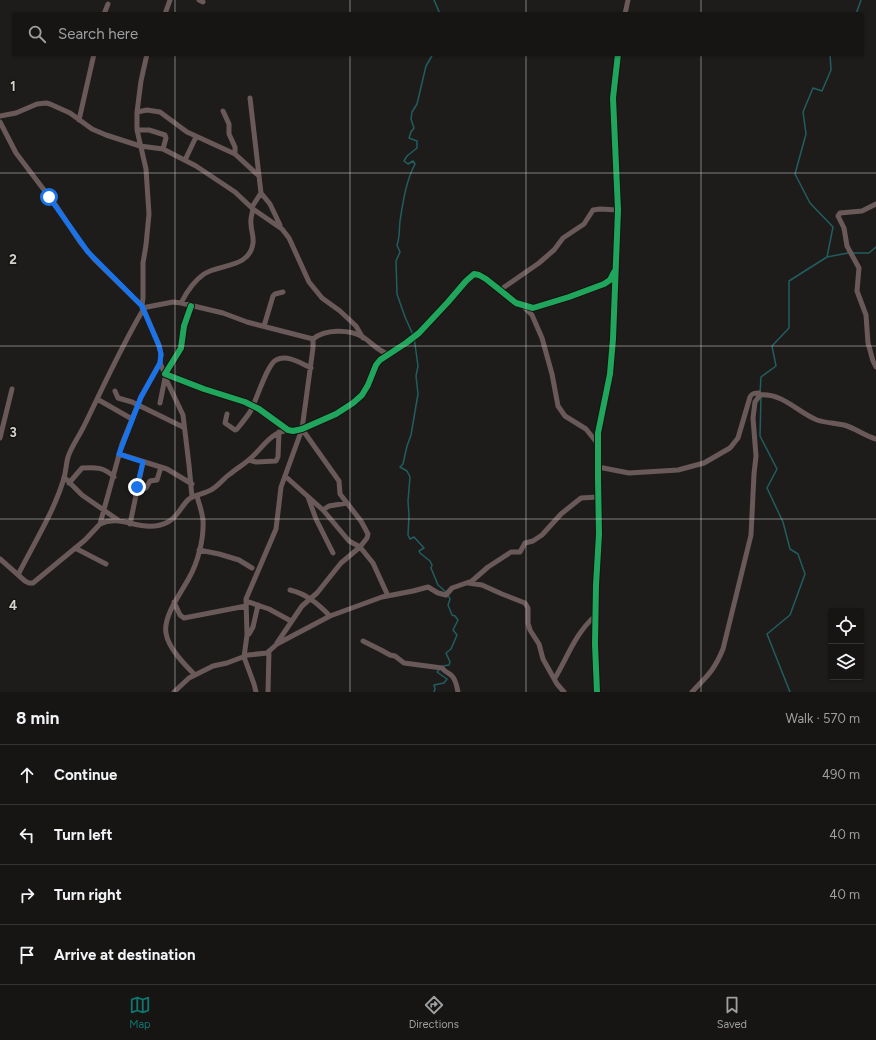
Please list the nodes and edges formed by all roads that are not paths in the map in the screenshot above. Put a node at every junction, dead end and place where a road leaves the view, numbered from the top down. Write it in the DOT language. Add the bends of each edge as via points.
graph roads {
  1 [pos="170,0"];
  2 [pos="627,0"];
  3 [pos="108,4"];
  4 [pos="105,12"];
  5 [pos="166,12"];
  6 [pos="625,12"];
  7 [pos="94,56"];
  8 [pos="147,56"];
  9 [pos="618,56"];
  10 [pos="250,98"];
  11 [pos="223,111"];
  12 [pos="137,112"];
  13 [pos="0,116"];
  14 [pos="79,120"];
  15 [pos="0,122"];
  16 [pos="137,130"];
  17 [pos="196,137"];
  18 [pos="140,146"];
  19 [pos="163,149"];
  20 [pos="235,154"];
  21 [pos="185,160"];
  22 [pos="259,176"];
  23 [pos="261,193"];
  24 [pos="876,204"];
  25 [pos="252,208"];
  26 [pos="618,210"];
  27 [pos="282,228"];
  28 [pos="615,270"];
  29 [pos="500,290"];
  30 [pos="283,292"];
  31 [pos="181,303"];
  32 [pos="521,305"];
  33 [pos="191,306"];
  34 [pos="142,308"];
  35 [pos="264,326"];
  36 [pos="363,338"];
  37 [pos="312,339"];
  38 [pos="388,354"];
  39 [pos="160,363"];
  40 [pos="876,367"];
  41 [pos="311,368"];
  42 [pos="165,375"];
  43 [pos="12,389"];
  44 [pos="115,392"];
  45 [pos="760,395"];
  46 [pos="96,399"];
  47 [pos="160,403"];
  48 [pos="138,405"];
  49 [pos="252,406"];
  50 [pos="226,414"];
  51 [pos="132,419"];
  52 [pos="184,427"];
  53 [pos="288,430"];
  54 [pos="302,430"];
  55 [pos="279,432"];
  56 [pos="0,438"];
  57 [pos="876,438"];
  58 [pos="598,444"];
  59 [pos="119,454"];
  60 [pos="249,460"];
  61 [pos="143,462"];
  62 [pos="161,467"];
  63 [pos="598,467"];
  64 [pos="285,476"];
  65 [pos="64,477"];
  66 [pos="114,477"];
  67 [pos="69,484"];
  68 [pos="192,484"];
  69 [pos="137,487"];
  70 [pos="306,495"];
  71 [pos="194,497"];
  72 [pos="598,497"];
  73 [pos="347,503"];
  74 [pos="104,509"];
  75 [pos="323,510"];
  76 [pos="118,520"];
  77 [pos="100,524"];
  78 [pos="130,524"];
  79 [pos="360,547"];
  80 [pos="75,548"];
  81 [pos="199,550"];
  82 [pos="334,553"];
  83 [pos="0,559"];
  84 [pos="106,564"];
  85 [pos="252,568"];
  86 [pos="18,575"];
  87 [pos="467,583"];
  88 [pos="290,590"];
  89 [pos="388,596"];
  90 [pos="310,599"];
  91 [pos="174,602"];
  92 [pos="246,603"];
  93 [pos="258,605"];
  94 [pos="330,616"];
  95 [pos="595,616"];
  96 [pos="291,621"];
  97 [pos="249,634"];
  98 [pos="363,641"];
  99 [pos="277,644"];
  100 [pos="269,651"];
  101 [pos="244,657"];
  102 [pos="195,675"];
  103 [pos="555,678"];
  104 [pos="174,692"];
  105 [pos="256,692"];
  106 [pos="268,692"];
  107 [pos="458,692"];
  108 [pos="564,692"];
  109 [pos="597,692"];
  110 [pos="692,692"];
  1 -- 5 [label="street"];
  2 -- 6 [label="street"];
  3 -- 4 [label="street"];
  7 -- 14 [label="street"];
  8 -- 12 [label="street"];
  9 -- 26 [label="street" via="613,98"];
  10 -- 22 [label="street"];
  11 -- 20 [label="street" via="229,124"];
  12 -- 16 [label="street"];
  12 -- 17 [label="street" via="160,112"];
  13 -- 14 [label="street" via="46,103 60,107"];
  14 -- 18 [label="street" via="106,135"];
  15 -- 34 [label="street" via="16,152 80,242"];
  16 -- 18 [label="street"];
  16 -- 19 [label="street" via="150,130 165,135"];
  17 -- 20 [label="street"];
  17 -- 21 [label="street"];
  18 -- 19 [label="street"];
  18 -- 34 [label="street" via="146,169 149,214 143,263"];
  19 -- 21 [label="street"];
  20 -- 22 [label="street"];
  21 -- 25 [label="street" via="220,181"];
  22 -- 23 [label="street"];
  23 -- 25 [label="street"];
  23 -- 27 [label="street" via="270,204"];
  24 -- 40 [label="street" via="862,211 838,216 844,228 847,246 859,268 857,291 866,315 868,343"];
  25 -- 27 [label="street"];
  25 -- 31 [label="street" via="253,243 248,255 238,262 202,275"];
  26 -- 28 [label="street"];
  26 -- 29 [label="street" via="593,210 584,224 564,238 539,263"];
  27 -- 36 [label="street" via="309,282 322,298 356,326"];
  28 -- 32 [label="street" via="607,283 533,308"];
  28 -- 58 [label="street" via="611,367"];
  29 -- 32 [label="street"];
  29 -- 38 [label="street" via="479,275 470,276 419,333"];
  30 -- 35 [label="street" via="273,296"];
  31 -- 33 [label="street"];
  31 -- 34 [label="street" via="173,302"];
  32 -- 58 [label="street" via="532,315 542,338 556,401 562,412 586,429"];
  33 -- 35 [label="street"];
  33 -- 42 [label="street" via="181,348"];
  34 -- 39 [label="street" via="159,346"];
  34 -- 46 [label="street"];
  35 -- 37 [label="street"];
  36 -- 37 [label="street" via="334,332 322,333"];
  36 -- 38 [label="street"];
  37 -- 41 [label="street"];
  38 -- 54 [label="street" via="376,365 362,395 353,403"];
  39 -- 42 [label="street"];
  39 -- 48 [label="street"];
  41 -- 49 [label="street" via="284,358 274,360"];
  41 -- 54 [label="street"];
  42 -- 47 [label="street"];
  42 -- 49 [label="street"];
  42 -- 52 [label="street" via="183,415"];
  43 -- 56 [label="street"];
  44 -- 48 [label="street" via="118,398"];
  45 -- 57 [label="street" via="774,396 815,419 844,425"];
  45 -- 63 [label="street" via="757,393 750,396 740,433 734,444 704,463 678,470 629,473"];
  45 -- 110 [label="street" via="755,402 753,418 756,456 750,540 723,649 714,668"];
  46 -- 51 [label="street"];
  46 -- 65 [label="street" via="68,457"];
  48 -- 51 [label="street"];
  48 -- 52 [label="street"];
  49 -- 50 [label="street" via="251,411 234,430 225,423"];
  49 -- 53 [label="street"];
  51 -- 59 [label="street"];
  52 -- 68 [label="street"];
  53 -- 54 [label="street"];
  53 -- 55 [label="street"];
  54 -- 64 [label="street"];
  54 -- 73 [label="street" via="339,481 340,494"];
  55 -- 60 [label="street" via="264,443"];
  55 -- 60 [label="street" via="276,461"];
  58 -- 63 [label="street"];
  59 -- 61 [label="street"];
  59 -- 66 [label="street"];
  60 -- 71 [label="street" via="214,488"];
  61 -- 62 [label="street"];
  61 -- 69 [label="street"];
  62 -- 68 [label="street"];
  62 -- 69 [label="street" via="157,480 150,482 146,488"];
  63 -- 72 [label="street"];
  64 -- 70 [label="street"];
  64 -- 92 [label="street" via="281,487 276,529"];
  65 -- 67 [label="street"];
  65 -- 86 [label="street" via="46,522"];
  66 -- 67 [label="street" via="103,469 82,468"];
  66 -- 74 [label="street"];
  67 -- 74 [label="street"];
  68 -- 71 [label="street"];
  69 -- 78 [label="street"];
  70 -- 75 [label="street"];
  70 -- 82 [label="street"];
  71 -- 78 [label="street" via="187,501 173,519 164,524"];
  71 -- 81 [label="street" via="203,520"];
  72 -- 87 [label="street" via="584,497 579,500 561,514 542,535 534,541 525,542 520,552 511,552"];
  72 -- 95 [label="street"];
  73 -- 75 [label="street" via="329,506"];
  73 -- 79 [label="street" via="368,534"];
  74 -- 76 [label="street"];
  74 -- 77 [label="street"];
  75 -- 79 [label="street" via="349,541"];
  76 -- 77 [label="street" via="107,520"];
  76 -- 78 [label="street"];
  77 -- 80 [label="street"];
  79 -- 89 [label="street" via="373,562"];
  79 -- 90 [label="street" via="341,562 322,588"];
  80 -- 84 [label="street"];
  80 -- 86 [label="street" via="33,582 29,583"];
  81 -- 85 [label="street" via="239,560"];
  81 -- 91 [label="street" via="194,569"];
  83 -- 86 [label="street"];
  87 -- 89 [label="street" via="452,588 446,595 428,586"];
  87 -- 103 [label="street" via="482,585 525,603 528,608 530,630 539,644 548,670"];
  88 -- 90 [label="street"];
  89 -- 94 [label="street"];
  90 -- 94 [label="street"];
  90 -- 96 [label="street"];
  91 -- 92 [label="street" via="184,618"];
  91 -- 102 [label="street" via="165,625 166,635 174,650"];
  92 -- 93 [label="street"];
  92 -- 101 [label="street"];
  93 -- 96 [label="street"];
  93 -- 97 [label="street"];
  94 -- 99 [label="street"];
  95 -- 103 [label="street" via="574,641"];
  95 -- 109 [label="street"];
  96 -- 99 [label="street"];
  98 -- 107 [label="street" via="404,663 442,668 452,675"];
  99 -- 100 [label="street"];
  100 -- 101 [label="street"];
  100 -- 106 [label="street"];
  101 -- 102 [label="street" via="213,666"];
  101 -- 105 [label="street"];
  102 -- 104 [label="street" via="183,682"];
  103 -- 108 [label="street"];
}
